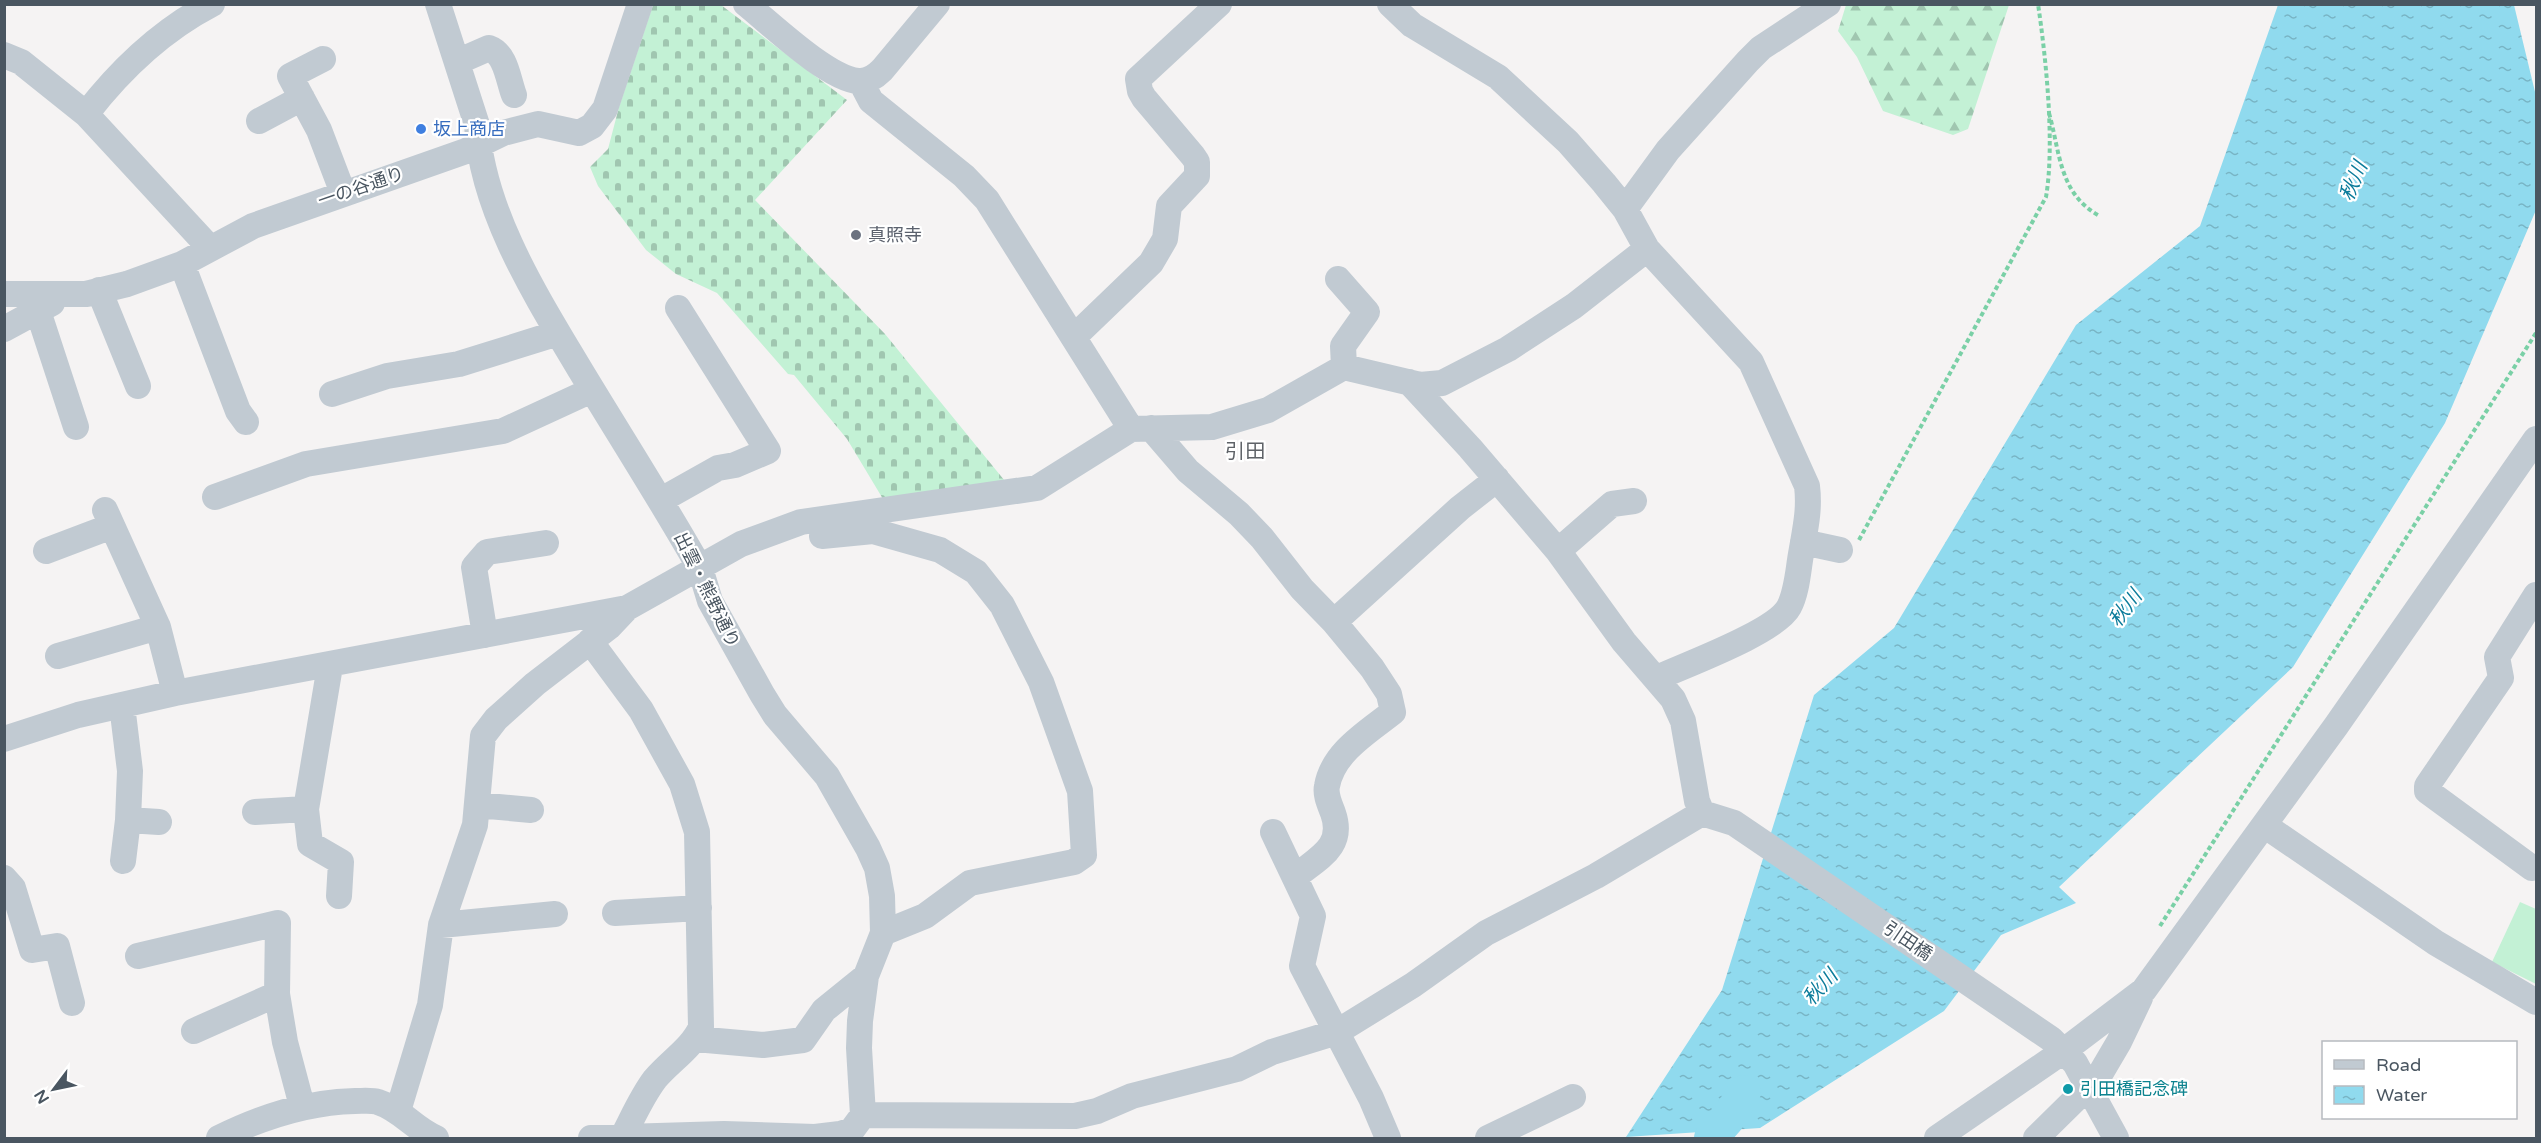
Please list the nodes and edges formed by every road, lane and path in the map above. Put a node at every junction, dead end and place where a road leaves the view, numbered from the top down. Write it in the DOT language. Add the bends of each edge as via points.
graph roads {
  1 [pos="212,4"];
  2 [pos="438,4"];
  3 [pos="640,4"];
  4 [pos="746,4"];
  5 [pos="937,4"];
  6 [pos="1219,4"];
  7 [pos="1390,4"];
  8 [pos="1828,4"];
  9 [pos="2038,4"];
  10 [pos="4,56"];
  11 [pos="323,59"];
  12 [pos="457,62"];
  13 [pos="861,82"];
  14 [pos="514,95"];
  15 [pos="302,98"];
  16 [pos="2048,107"];
  17 [pos="86,114"];
  18 [pos="259,121"];
  19 [pos="478,145"];
  20 [pos="343,193"];
  21 [pos="1625,209"];
  22 [pos="2098,215"];
  23 [pos="210,248"];
  24 [pos="1647,249"];
  25 [pos="182,264"];
  26 [pos="1338,279"];
  27 [pos="99,290"];
  28 [pos="4,294"];
  29 [pos="68,295"];
  30 [pos="678,308"];
  31 [pos="38,311"];
  32 [pos="4,329"];
  33 [pos="558,333"];
  34 [pos="2536,333"];
  35 [pos="1074,337"];
  36 [pos="1344,367"];
  37 [pos="1409,382"];
  38 [pos="138,386"];
  39 [pos="592,390"];
  40 [pos="332,394"];
  41 [pos="246,422"];
  42 [pos="76,427"];
  43 [pos="1141,428"];
  44 [pos="2536,439"];
  45 [pos="1497,479"];
  46 [pos="215,497"];
  47 [pos="660,500"];
  48 [pos="1634,501"];
  49 [pos="770,533"];
  50 [pos="1803,542"];
  51 [pos="546,543"];
  52 [pos="1840,550"];
  53 [pos="46,551"];
  54 [pos="1558,551"];
  55 [pos="700,568"];
  56 [pos="2536,595"];
  57 [pos="627,608"];
  58 [pos="1334,622"];
  59 [pos="158,627"];
  60 [pos="485,635"];
  61 [pos="590,641"];
  62 [pos="58,657"];
  63 [pos="330,666"];
  64 [pos="1657,678"];
  65 [pos="175,693"];
  66 [pos="122,705"];
  67 [pos="4,739"];
  68 [pos="477,805"];
  69 [pos="306,809"];
  70 [pos="531,810"];
  71 [pos="255,812"];
  72 [pos="1702,813"];
  73 [pos="128,820"];
  74 [pos="159,822"];
  75 [pos="2264,825"];
  76 [pos="1274,832"];
  77 [pos="123,861"];
  78 [pos="2532,868"];
  79 [pos="1295,877"];
  80 [pos="4,878"];
  81 [pos="339,896"];
  82 [pos="699,908"];
  83 [pos="615,913"];
  84 [pos="555,914"];
  85 [pos="441,925"];
  86 [pos="2157,932"];
  87 [pos="883,933"];
  88 [pos="138,956"];
  89 [pos="866,976"];
  90 [pos="2144,990"];
  91 [pos="277,994"];
  92 [pos="2536,1002"];
  93 [pos="72,1003"];
  94 [pos="194,1031"];
  95 [pos="1337,1032"];
  96 [pos="695,1039"];
  97 [pos="2058,1045"];
  98 [pos="2088,1087"];
  99 [pos="1573,1097"];
  100 [pos="302,1107"];
  101 [pos="398,1111"];
  102 [pos="858,1127"];
  103 [pos="425,1136"];
  104 [pos="620,1137"];
  105 [pos="219,1138"];
  106 [pos="591,1138"];
  107 [pos="1388,1138"];
  108 [pos="1488,1138"];
  109 [pos="1936,1138"];
  110 [pos="2036,1138"];
  111 [pos="2116,1138"];
  1 -- 17 [label="street" via="165,34 114,79"];
  2 -- 12 [label="street, 出雲・熊野通り"];
  3 -- 19 [label="street, 一の谷通り" via="605,109 592,126 579,133 526,125"];
  4 -- 13 [label="street" via="827,68"];
  5 -- 13 [label="street" via="882,70"];
  6 -- 35 [label="street" via="1138,80 1144,98 1197,162 1197,176 1169,206 1165,239 1151,263"];
  7 -- 21 [label="street" via="1412,25 1498,77 1568,142"];
  8 -- 21 [label="street" via="1761,48 1748,61 1668,150"];
  9 -- 16 [label="path"];
  10 -- 17 [label="street" via="21,62"];
  11 -- 15 [label="street" via="290,76"];
  12 -- 14 [label="street" via="493,49 502,60"];
  12 -- 19 [label="street, 出雲・熊野通り" via="477,125"];
  13 -- 35 [label="street" via="871,101 964,176 987,200"];
  15 -- 18 [label="street"];
  15 -- 20 [label="street"];
  16 -- 22 [label="path" via="2070,190 2082,207"];
  16 -- 52 [label="path" via="2046,196 1857,543"];
  17 -- 23 [label="street"];
  19 -- 20 [label="street, 一の谷通り"];
  19 -- 33 [label="street, 出雲・熊野通り" via="511,244"];
  20 -- 23 [label="street, 一の谷通り" via="253,226"];
  21 -- 24 [label="street"];
  23 -- 25 [label="street, 一の谷通り"];
  24 -- 37 [label="street" via="1574,306 1508,349 1442,383"];
  24 -- 50 [label="street" via="1751,362 1807,486 1810,505"];
  25 -- 27 [label="street, 一の谷通り"];
  25 -- 41 [label="street" via="238,411"];
  26 -- 36 [label="street" via="1367,312 1343,346"];
  27 -- 29 [label="street, 一の谷通り"];
  27 -- 38 [label="street"];
  28 -- 29 [label="street, 一の谷通り"];
  29 -- 31 [label="street"];
  30 -- 47 [label="street" via="768,451 717,468"];
  31 -- 32 [label="street"];
  31 -- 42 [label="street"];
  33 -- 39 [label="street, 出雲・熊野通り"];
  33 -- 40 [label="street" via="459,364 387,376"];
  34 -- 86 [label="path"];
  35 -- 43 [label="street"];
  36 -- 37 [label="street"];
  36 -- 43 [label="street" via="1268,410 1212,427"];
  37 -- 45 [label="street"];
  39 -- 46 [label="street" via="503,431 306,465"];
  39 -- 47 [label="street, 出雲・熊野通り"];
  43 -- 49 [label="street" via="1037,488 801,522"];
  43 -- 58 [label="street" via="1239,514"];
  44 -- 75 [label="street"];
  45 -- 54 [label="street"];
  45 -- 58 [label="street"];
  47 -- 55 [label="street, 出雲・熊野通り"];
  48 -- 54 [label="street" via="1612,504"];
  49 -- 55 [label="street" via="741,544"];
  49 -- 87 [label="street" via="783,541 873,531 940,550 976,572 1002,605 1041,682 1080,791 1084,855 1074,862 970,883 925,916"];
  50 -- 52 [label="street"];
  50 -- 64 [label="street" via="1793,596 1784,615 1761,631"];
  51 -- 60 [label="street" via="488,552 474,567"];
  53 -- 59 [label="street" via="108,518"];
  54 -- 64 [label="street" via="1624,642"];
  55 -- 57 [label="street"];
  55 -- 87 [label="street, 出雲・熊野通り" via="710,601 762,694 827,776 868,848 877,868 882,896"];
  56 -- 78 [label="street" via="2497,657 2501,678 2427,786 2427,791"];
  57 -- 60 [label="street"];
  57 -- 61 [label="street"];
  58 -- 79 [label="street" via="1372,668 1389,694 1393,712 1340,758 1327,785 1337,834 1330,848"];
  59 -- 62 [label="street"];
  59 -- 65 [label="street"];
  60 -- 63 [label="street"];
  61 -- 68 [label="street" via="535,684 483,736"];
  61 -- 82 [label="street" via="641,710 682,784 697,832"];
  63 -- 65 [label="street"];
  63 -- 69 [label="street"];
  64 -- 72 [label="street" via="1683,721 1696,801"];
  65 -- 66 [label="street"];
  66 -- 67 [label="street"];
  66 -- 73 [label="street" via="130,771"];
  68 -- 70 [label="street"];
  68 -- 85 [label="street" via="475,825"];
  69 -- 71 [label="street"];
  69 -- 81 [label="street" via="310,844 341,862"];
  72 -- 95 [label="street" via="1486,933"];
  72 -- 97 [label="street, 引田橋" via="1734,823"];
  73 -- 74 [label="street"];
  73 -- 77 [label="street"];
  75 -- 90 [label="street"];
  75 -- 92 [label="street" via="2436,943"];
  76 -- 79 [label="street"];
  79 -- 95 [label="street" via="1313,916 1302,966"];
  80 -- 93 [label="street" via="13,888 32,950 57,946"];
  82 -- 83 [label="street"];
  82 -- 96 [label="street" via="701,1027"];
  84 -- 85 [label="street"];
  85 -- 101 [label="street" via="430,1005"];
  87 -- 89 [label="street, 出雲・熊野通り"];
  88 -- 91 [label="street" via="278,923"];
  89 -- 96 [label="street" via="824,1010 803,1040 763,1045"];
  89 -- 102 [label="street, 出雲・熊野通り" via="859,1048"];
  90 -- 97 [label="street"];
  90 -- 98 [label="street" via="2119,1042"];
  91 -- 94 [label="street"];
  91 -- 100 [label="street"];
  95 -- 102 [label="street" via="1272,1052 1237,1069 1132,1096 1074,1116"];
  95 -- 107 [label="street"];
  96 -- 104 [label="street" via="656,1078"];
  97 -- 98 [label="street"];
  97 -- 109 [label="street"];
  98 -- 110 [label="street"];
  98 -- 111 [label="street"];
  99 -- 108 [label="street"];
  100 -- 101 [label="street" via="376,1101"];
  100 -- 105 [label="street" via="255,1120"];
  101 -- 103 [label="street"];
  102 -- 104 [label="street" via="815,1137"];
  104 -- 106 [label="street"];
}
